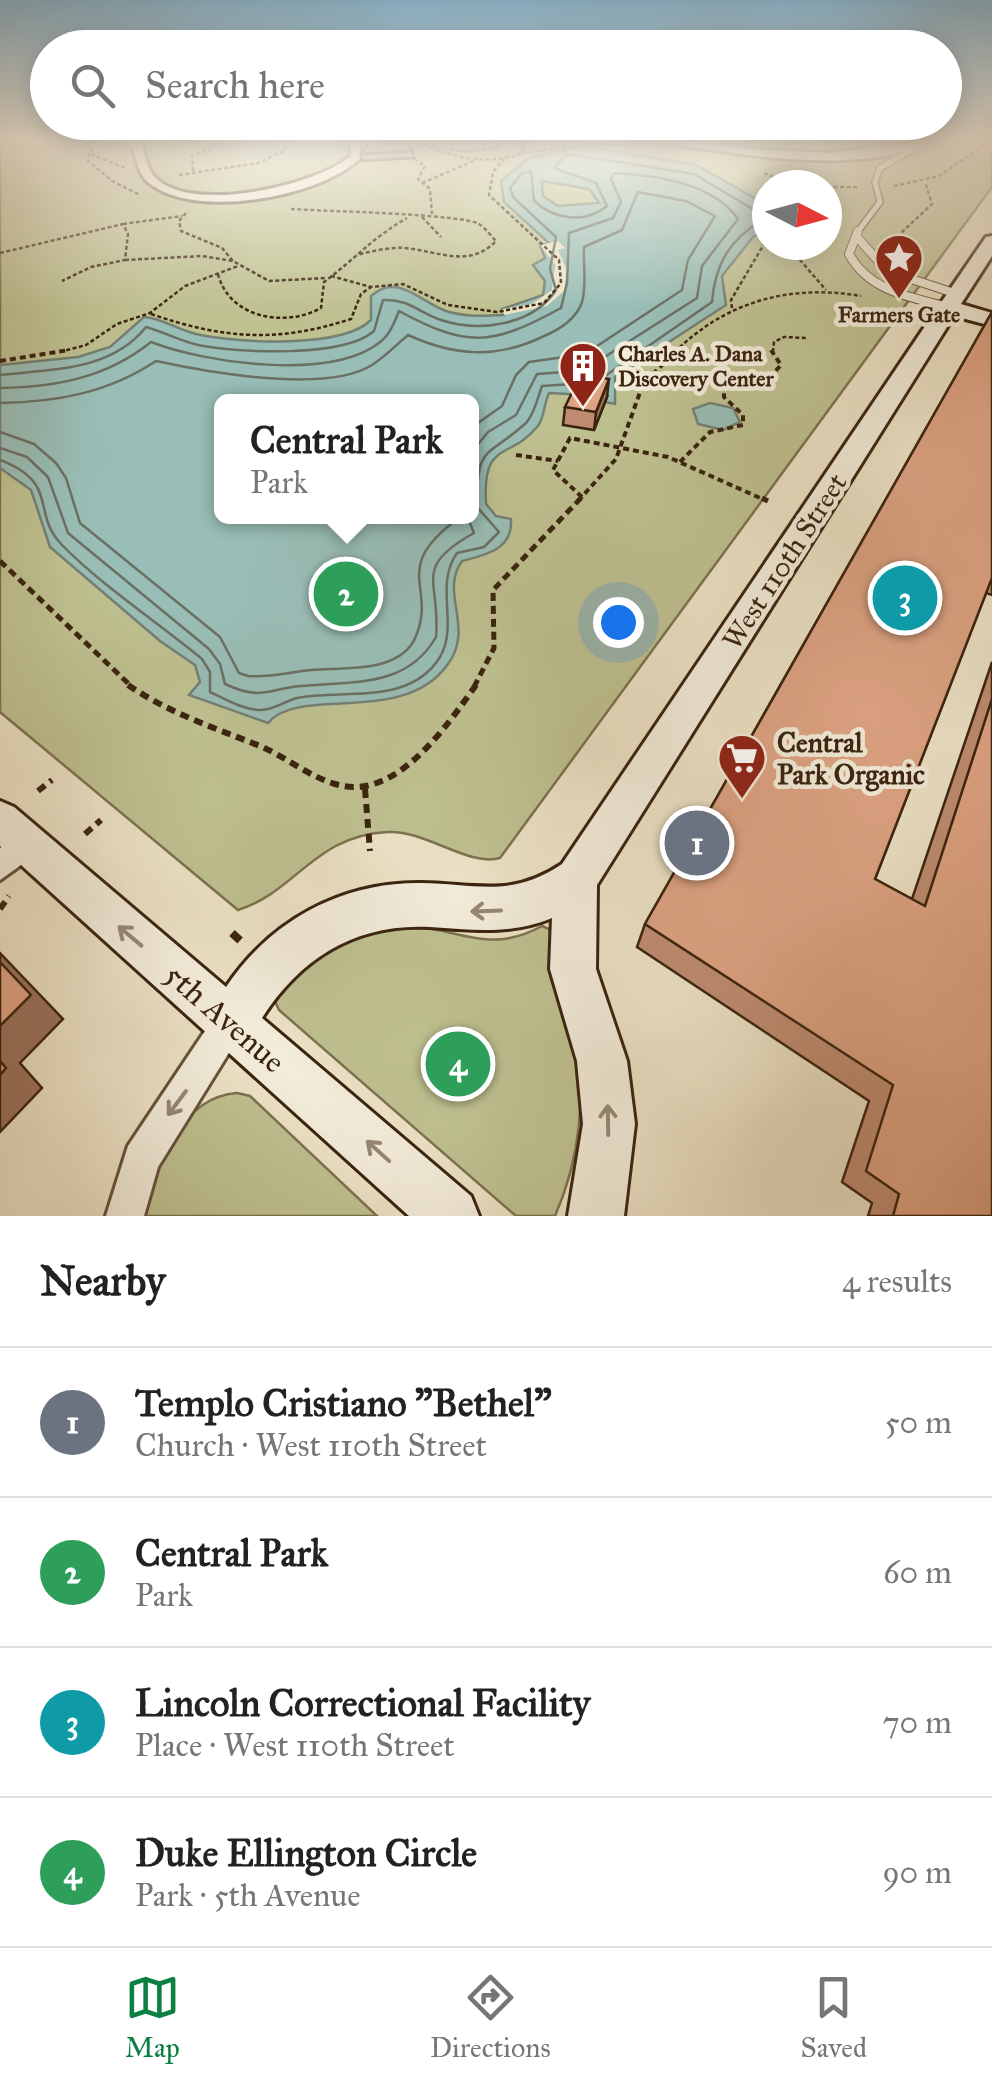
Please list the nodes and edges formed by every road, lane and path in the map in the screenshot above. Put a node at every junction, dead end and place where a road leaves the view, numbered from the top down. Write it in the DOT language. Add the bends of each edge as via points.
graph roads {
  1 [pos="431,196"];
  2 [pos="491,196"];
  3 [pos="880,196"];
  4 [pos="929,196"];
  5 [pos="190,210"];
  6 [pos="285,210"];
  7 [pos="432,214"];
  8 [pos="182,216"];
  9 [pos="422,217"];
  10 [pos="407,218"];
  11 [pos="123,224"];
  12 [pos="857,236"];
  13 [pos="441,237"];
  14 [pos="992,241"];
  15 [pos="0,252"];
  16 [pos="356,255"];
  17 [pos="896,256"];
  18 [pos="126,260"];
  19 [pos="755,260"];
  20 [pos="800,260"];
  21 [pos="233,261"];
  22 [pos="238,266"];
  23 [pos="218,274"];
  24 [pos="329,277"];
  25 [pos="62,280"];
  26 [pos="371,286"];
  27 [pos="826,290"];
  28 [pos="866,298"];
  29 [pos="953,301"];
  30 [pos="992,303"];
  31 [pos="732,308"];
  32 [pos="150,313"];
  33 [pos="992,320"];
  34 [pos="808,338"];
  35 [pos="0,361"];
  36 [pos="623,412"];
  37 [pos="632,414"];
  38 [pos="620,421"];
  39 [pos="629,422"];
  40 [pos="620,448"];
  41 [pos="516,455"];
  42 [pos="558,461"];
  43 [pos="680,462"];
  44 [pos="582,498"];
  45 [pos="768,501"];
  46 [pos="0,561"];
  47 [pos="52,780"];
  48 [pos="365,788"];
  49 [pos="38,791"];
  50 [pos="100,820"];
  51 [pos="85,834"];
  52 [pos="8,844"];
  53 [pos="370,852"];
  54 [pos="576,880"];
  55 [pos="9,896"];
  56 [pos="0,909"];
  57 [pos="232,932"];
  58 [pos="245,945"];
  59 [pos="232,1022"];
  60 [pos="125,1216"];
  61 [pos="450,1216"];
  62 [pos="596,1216"];
  1 -- 7 [label="path"];
  2 -- 26 [label="path" via="561,266 558,290 544,303 503,312 448,305 403,284"];
  3 -- 12 [label="lane"];
  4 -- 17 [label="path" via="932,204 896,239"];
  5 -- 8 [label="path"];
  6 -- 10 [label="path"];
  7 -- 9 [label="path"];
  7 -- 16 [label="path" via="478,223 496,243 453,258 395,248"];
  8 -- 11 [label="path"];
  8 -- 21 [label="path" via="181,231 222,248"];
  9 -- 10 [label="path"];
  9 -- 13 [label="path"];
  10 -- 16 [label="path" via="371,237"];
  11 -- 15 [label="path"];
  11 -- 18 [label="path"];
  12 -- 29 [label="lane" via="887,271"];
  12 -- 29 [label="lane" via="848,254 863,275 891,290"];
  14 -- 29 [label="main road, West 110th Street"];
  16 -- 24 [label="path"];
  18 -- 21 [label="path"];
  18 -- 25 [label="path"];
  19 -- 31 [label="path"];
  20 -- 27 [label="path"];
  21 -- 22 [label="path"];
  22 -- 23 [label="path"];
  22 -- 24 [label="path" via="270,280"];
  23 -- 24 [label="path" via="227,301 291,318 319,310"];
  23 -- 32 [label="path" via="184,286"];
  24 -- 26 [label="path"];
  26 -- 32 [label="path" via="352,320 306,333 206,333"];
  27 -- 28 [label="path"];
  27 -- 31 [label="path" via="766,296"];
  29 -- 30 [label="main road"];
  29 -- 33 [label="main road"];
  29 -- 54 [label="main road, West 110th Street"];
  31 -- 37 [label="path" via="650,372"];
  32 -- 35 [label="path" via="72,350"];
  34 -- 43 [label="path" via="774,342 780,365 772,375 724,385 724,397 743,415 742,425 710,432"];
  36 -- 37 [label="path"];
  37 -- 39 [label="path"];
  38 -- 39 [label="path"];
  39 -- 40 [label="path"];
  40 -- 42 [label="path" via="570,438"];
  40 -- 43 [label="path"];
  40 -- 44 [label="path"];
  41 -- 42 [label="path"];
  42 -- 44 [label="path" via="553,470"];
  43 -- 45 [label="path"];
  44 -- 48 [label="path" via="499,579 491,598 494,648 480,682 395,776"];
  46 -- 48 [label="path" via="137,691 209,730 268,749 324,782"];
  47 -- 49 [label="path"];
  48 -- 53 [label="path"];
  50 -- 51 [label="path"];
  59 -- 52 [label="main road, 5th Avenue, one-way"];
  54 -- 59 [label="main road, one-way" via="555,896 496,912 397,905 343,916 268,966"];
  62 -- 54 [label="main road, one-way" via="609,1124 602,1062 573,969"];
  55 -- 56 [label="path"];
  57 -- 58 [label="path"];
  59 -- 60 [label="street, one-way" via="141,1159"];
  61 -- 59 [label="main road, 5th Avenue, one-way"];
}
